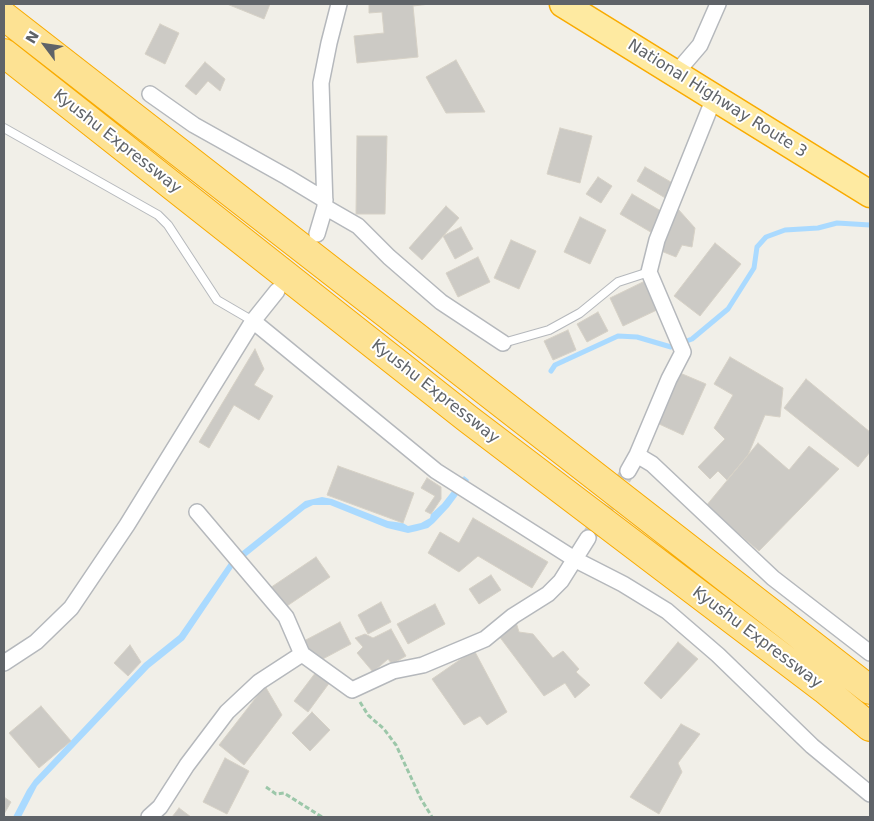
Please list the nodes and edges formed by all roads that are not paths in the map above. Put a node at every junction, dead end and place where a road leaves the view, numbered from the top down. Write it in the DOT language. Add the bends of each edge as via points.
graph roads {
  1 [pos="339,4"];
  2 [pos="563,4"];
  3 [pos="718,4"];
  4 [pos="4,16"];
  5 [pos="4,53"];
  6 [pos="676,73"];
  7 [pos="150,94"];
  8 [pos="714,98"];
  9 [pos="4,128"];
  10 [pos="870,194"];
  11 [pos="325,203"];
  12 [pos="317,234"];
  13 [pos="649,272"];
  14 [pos="277,292"];
  15 [pos="253,321"];
  16 [pos="503,343"];
  17 [pos="637,455"];
  18 [pos="628,470"];
  19 [pos="197,512"];
  20 [pos="588,538"];
  21 [pos="576,560"];
  22 [pos="870,653"];
  23 [pos="302,654"];
  24 [pos="4,664"];
  25 [pos="870,690"];
  26 [pos="870,727"];
  27 [pos="870,794"];
  28 [pos="149,817"];
  1 -- 11 [label="street" via="321,83"];
  2 -- 6 [label="highway, National Highway Route 3"];
  3 -- 6 [label="street" via="700,45"];
  4 -- 25 [label="highway, Kyushu Expressway"];
  5 -- 26 [label="highway, Kyushu Expressway" via="468,419"];
  6 -- 8 [label="highway, National Highway Route 3"];
  7 -- 11 [label="street" via="194,125 287,176"];
  8 -- 10 [label="highway, National Highway Route 3"];
  8 -- 13 [label="street" via="657,240"];
  9 -- 15 [label="lane" via="158,216 168,225 217,300"];
  11 -- 12 [label="street"];
  11 -- 16 [label="street" via="358,226 442,302"];
  13 -- 16 [label="lane" via="618,282 580,313 550,330"];
  13 -- 17 [label="street" via="683,352"];
  14 -- 15 [label="street"];
  15 -- 21 [label="street" via="436,471"];
  15 -- 24 [label="street" via="127,525 71,608 36,642"];
  17 -- 18 [label="street"];
  17 -- 22 [label="street" via="652,464 774,578"];
  19 -- 23 [label="street" via="286,617"];
  20 -- 21 [label="street"];
  21 -- 23 [label="street" via="548,594 485,638 423,664 393,671 352,690"];
  21 -- 27 [label="street" via="667,611 718,655 812,746"];
  23 -- 28 [label="street" via="259,682 227,712 160,807"];
}
